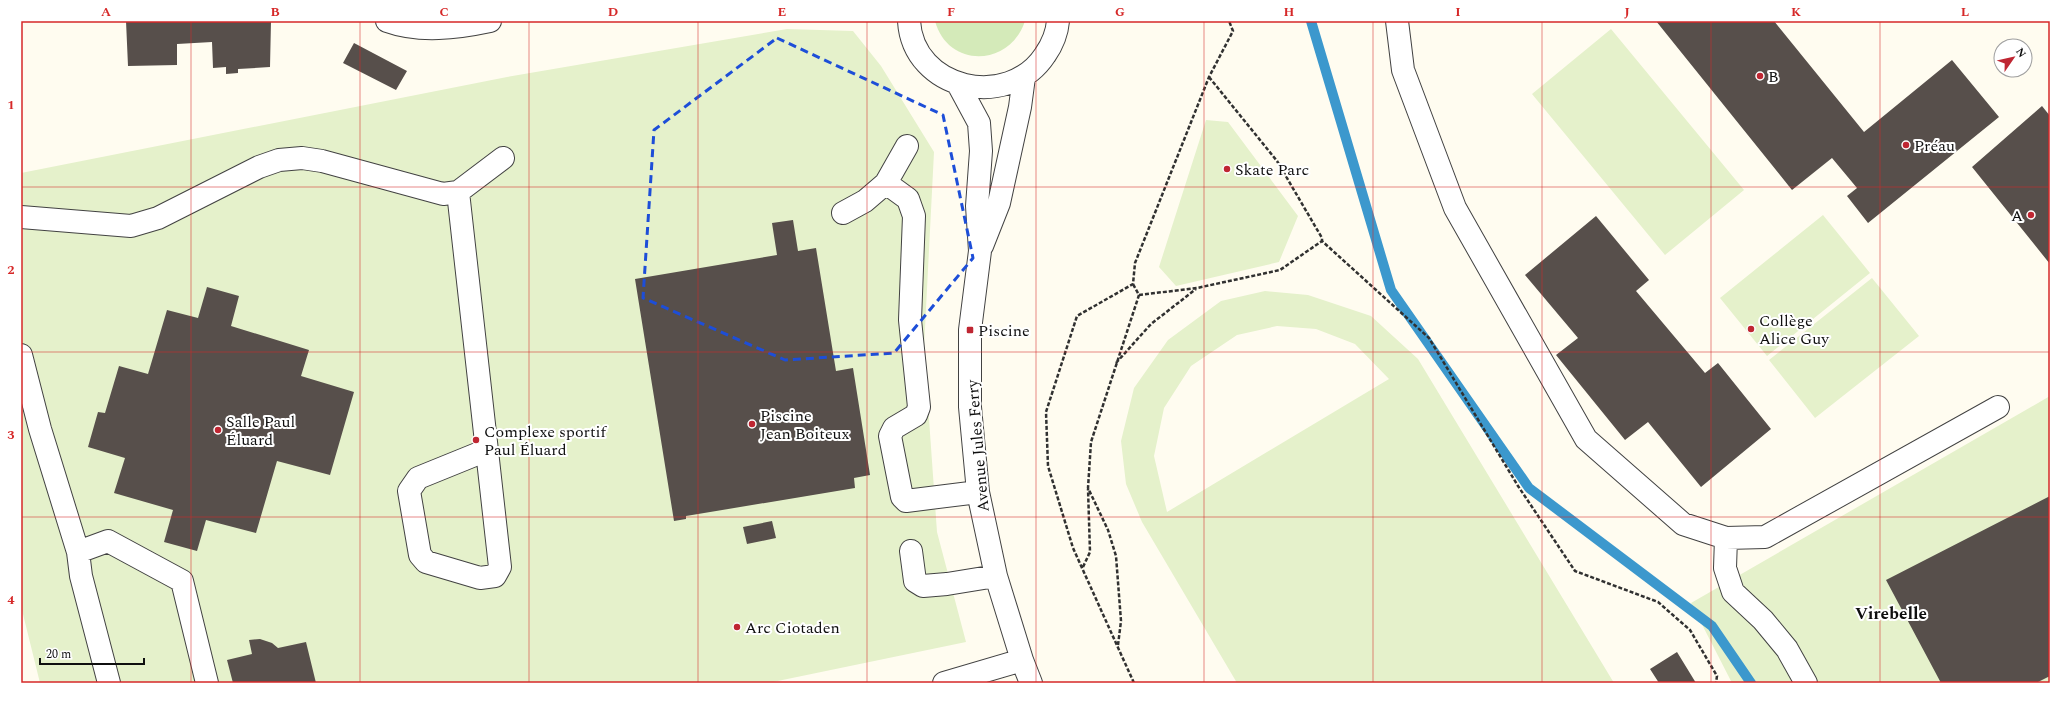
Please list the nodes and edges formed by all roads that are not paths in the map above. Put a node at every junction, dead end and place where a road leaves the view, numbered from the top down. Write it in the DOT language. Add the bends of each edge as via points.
graph roads {
  1 [pos="387,21"];
  2 [pos="490,21"];
  3 [pos="909,21"];
  4 [pos="1058,21"];
  5 [pos="1397,21"];
  6 [pos="1024,76"];
  7 [pos="958,84"];
  8 [pos="907,146"];
  9 [pos="503,158"];
  10 [pos="886,183"];
  11 [pos="458,192"];
  12 [pos="843,213"];
  13 [pos="21,217"];
  14 [pos="980,251"];
  15 [pos="21,354"];
  16 [pos="1998,407"];
  17 [pos="487,450"];
  18 [pos="978,492"];
  19 [pos="1726,538"];
  20 [pos="911,551"];
  21 [pos="78,552"];
  22 [pos="996,576"];
  23 [pos="1022,660"];
  24 [pos="109,683"];
  25 [pos="207,683"];
  26 [pos="944,683"];
  27 [pos="1031,683"];
  28 [pos="1806,683"];
  1 -- 2 [label="street" via="418,28 458,27"];
  3 -- 7 [label="street" via="915,44 925,61 940,75"];
  4 -- 6 [label="street" via="1051,46 1040,63"];
  5 -- 19 [label="street" via="1403,70 1455,208 1586,439 1683,524"];
  6 -- 7 [label="street" via="1008,84 991,88 974,88"];
  6 -- 14 [label="street, Avenue Jules Ferry" via="999,203"];
  7 -- 14 [label="street, Avenue Jules Ferry" via="978,123 982,151 977,206"];
  8 -- 10 [label="street"];
  9 -- 11 [label="street"];
  10 -- 12 [label="street" via="865,201"];
  10 -- 18 [label="street" via="908,199 914,216 910,320 919,407 916,415 894,428 890,436 902,497 906,501"];
  11 -- 13 [label="street" via="443,194 322,161 302,158 279,160 259,167 158,218 131,226"];
  11 -- 17 [label="street"];
  14 -- 18 [label="street, Avenue Jules Ferry" via="970,330 970,407"];
  15 -- 21 [label="street" via="40,429"];
  16 -- 19 [label="street" via="1765,537"];
  17 -- 17 [label="street" via="500,567 495,576 480,578 426,562 420,555 410,491 418,478"];
  18 -- 22 [label="street, Avenue Jules Ferry"];
  19 -- 28 [label="street" via="1725,568 1733,592 1763,620 1787,649"];
  20 -- 22 [label="street" via="915,580 923,586"];
  21 -- 24 [label="street" via="81,576"];
  21 -- 25 [label="street" via="108,541 182,581"];
  22 -- 23 [label="street, Avenue Jules Ferry"];
  23 -- 26 [label="street"];
  23 -- 27 [label="street, Avenue Jules Ferry"];
}
